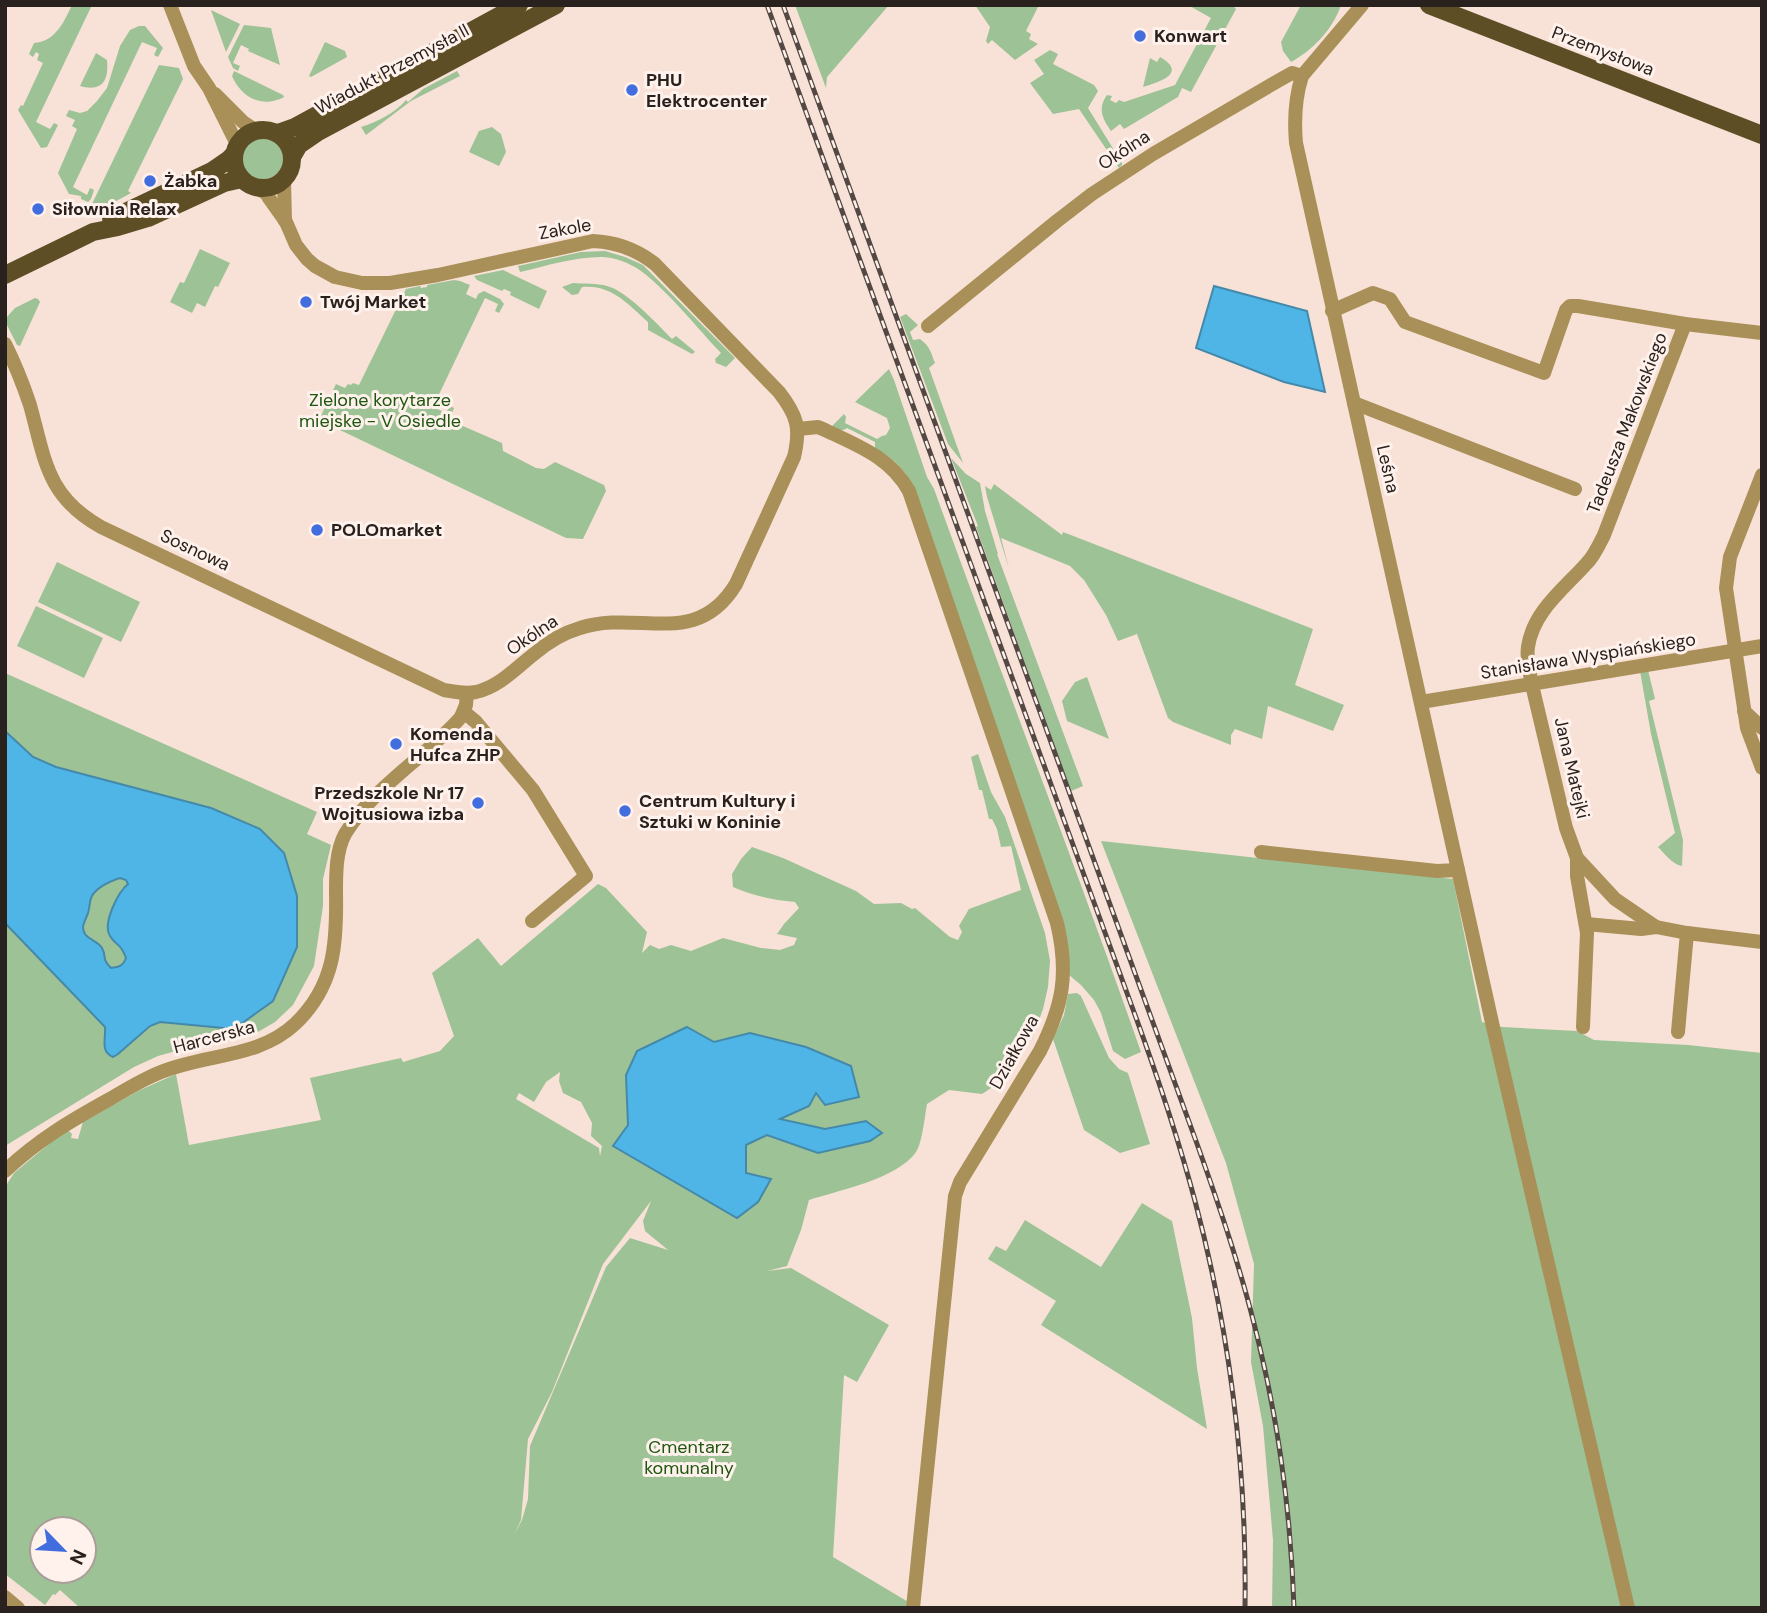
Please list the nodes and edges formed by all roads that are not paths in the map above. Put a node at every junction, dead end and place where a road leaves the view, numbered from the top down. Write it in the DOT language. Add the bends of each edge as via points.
graph roads {
  1 [pos="170,5"];
  2 [pos="519,5"];
  3 [pos="1352,5"];
  4 [pos="1362,5"];
  5 [pos="1430,5"];
  6 [pos="551,8"];
  7 [pos="1344,25"];
  8 [pos="1302,76"];
  9 [pos="209,88"];
  10 [pos="255,130"];
  11 [pos="278,133"];
  12 [pos="1762,135"];
  13 [pos="236,149"];
  14 [pos="292,157"];
  15 [pos="284,180"];
  16 [pos="249,184"];
  17 [pos="286,222"];
  18 [pos="93,232"];
  19 [pos="5,275"];
  20 [pos="1332,311"];
  21 [pos="1685,324"];
  22 [pos="929,326"];
  23 [pos="1762,333"];
  24 [pos="5,344"];
  25 [pos="1354,403"];
  26 [pos="798,429"];
  27 [pos="1762,475"];
  28 [pos="1575,489"];
  29 [pos="1762,646"];
  30 [pos="1735,651"];
  31 [pos="1532,685"];
  32 [pos="467,693"];
  33 [pos="1421,702"];
  34 [pos="1744,711"];
  35 [pos="464,712"];
  36 [pos="1762,729"];
  37 [pos="1762,768"];
  38 [pos="1261,852"];
  39 [pos="1577,858"];
  40 [pos="1458,870"];
  41 [pos="532,921"];
  42 [pos="1586,923"];
  43 [pos="1656,927"];
  44 [pos="1687,933"];
  45 [pos="1762,942"];
  46 [pos="1583,1027"];
  47 [pos="1678,1032"];
  48 [pos="5,1171"];
  49 [pos="5,1597"];
  50 [pos="18,1608"];
  51 [pos="913,1608"];
  52 [pos="1628,1608"];
  1 -- 9 [label="street" via="194,66"];
  2 -- 11 [label="main road, Wiadukt Przemysła II"];
  3 -- 7 [label="street"];
  4 -- 7 [label="street"];
  5 -- 12 [label="main road, Przemysłowa"];
  6 -- 14 [label="main road, Wiadukt Przemysła II" via="318,132 299,145"];
  7 -- 8 [label="street"];
  8 -- 20 [label="street, Leśna" via="1295,109 1296,143"];
  8 -- 22 [label="street, Okólna" via="1292,73 1102,188"];
  9 -- 10 [label="street"];
  9 -- 13 [label="street"];
  10 -- 11 [label="main road"];
  10 -- 13 [label="main road" via="243,137"];
  11 -- 14 [label="main road" via="288,143"];
  13 -- 16 [label="main road" via="234,168"];
  13 -- 18 [label="main road" via="212,170 115,216"];
  14 -- 15 [label="main road"];
  15 -- 16 [label="main road" via="271,187"];
  15 -- 17 [label="street, Zakole"];
  16 -- 17 [label="street, Zakole" via="267,194"];
  16 -- 18 [label="main road" via="224,183 148,218"];
  17 -- 26 [label="street, Zakole" via="302,253 315,266 362,283 438,275 587,242 608,242 633,250 662,271 779,392 795,415"];
  18 -- 19 [label="main road"];
  20 -- 21 [label="street, Tadeusza Makowskiego" via="1373,293 1390,299 1405,322 1544,373 1570,306"];
  20 -- 25 [label="street, Leśna"];
  21 -- 23 [label="street"];
  21 -- 31 [label="street, Tadeusza Makowskiego" via="1604,535 1534,629 1528,646"];
  24 -- 32 [label="street, Sosnowa" via="22,382 51,478 78,512 429,684"];
  25 -- 28 [label="street"];
  25 -- 33 [label="street, Leśna"];
  26 -- 32 [label="street, Okólna" via="789,469 736,584 717,608 680,624 602,622 574,629 498,683"];
  26 -- 51 [label="street, Działkowa" via="825,429 877,456 909,491 1057,923 1064,962 1061,998 1049,1032 955,1196"];
  27 -- 30 [label="street" via="1730,557 1726,588"];
  29 -- 30 [label="street, Stanisława Wyspiańskiego"];
  30 -- 31 [label="street, Stanisława Wyspiańskiego"];
  30 -- 34 [label="street"];
  31 -- 33 [label="street, Stanisława Wyspiańskiego"];
  31 -- 39 [label="street, Jana Matejki"];
  32 -- 35 [label="street"];
  33 -- 40 [label="street, Leśna"];
  34 -- 36 [label="street"];
  34 -- 37 [label="street"];
  35 -- 41 [label="street" via="533,790 586,876"];
  35 -- 48 [label="street, Harcerska" via="368,805 346,834 337,862 333,958 317,997 300,1019 257,1047 177,1066 142,1081 39,1141"];
  38 -- 40 [label="street" via="1437,872"];
  39 -- 42 [label="street, Jana Matejki"];
  39 -- 43 [label="street, Jana Matejki" via="1615,899"];
  40 -- 52 [label="street, Leśna"];
  42 -- 43 [label="street, Jana Matejki"];
  42 -- 46 [label="street"];
  43 -- 44 [label="street, Jana Matejki"];
  44 -- 45 [label="street, Jana Matejki"];
  44 -- 47 [label="street"];
  49 -- 50 [label="street"];
}
